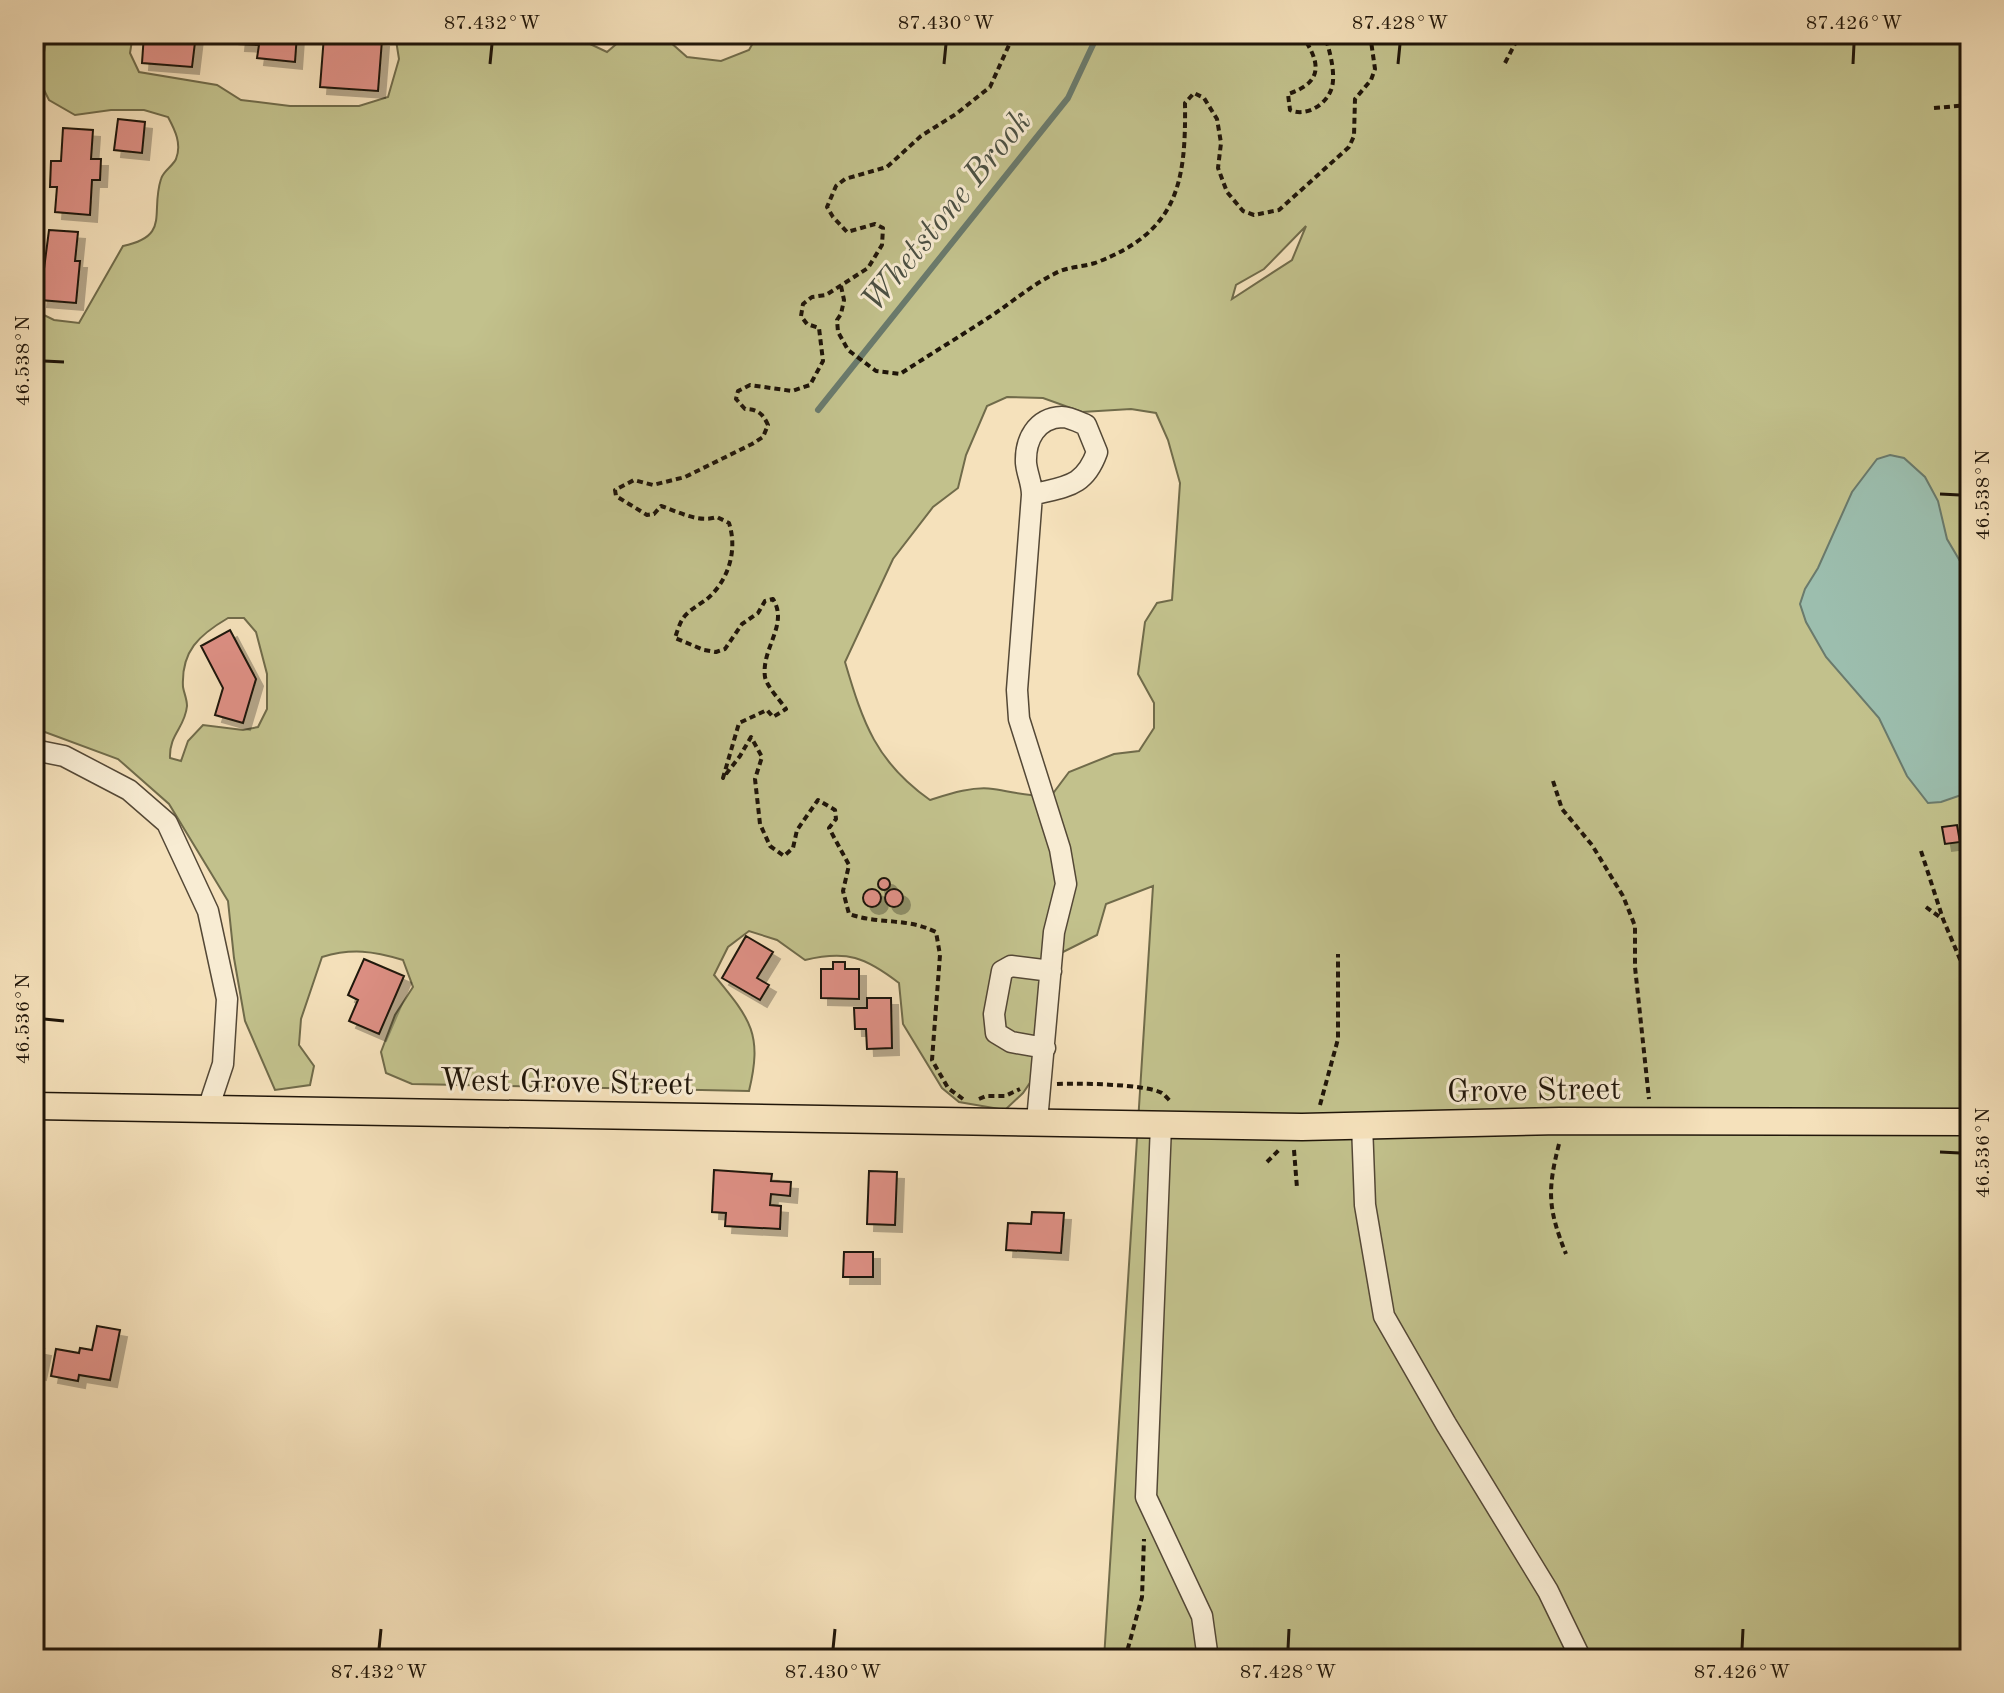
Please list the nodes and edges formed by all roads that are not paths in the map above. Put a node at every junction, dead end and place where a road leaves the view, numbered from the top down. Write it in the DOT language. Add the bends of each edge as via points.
graph roads {
  1 [pos="1032,495"];
  2 [pos="34,750"];
  3 [pos="1051,971"];
  4 [pos="1045,1048"];
  5 [pos="34,1106"];
  6 [pos="208,1109"];
  7 [pos="1037,1121"];
  8 [pos="1098,1122"];
  9 [pos="1970,1122"];
  10 [pos="1362,1124"];
  11 [pos="1161,1125"];
  12 [pos="1208,1659"];
  13 [pos="1581,1659"];
  1 -- 3 [label="street" via="1017,690 1019,719 1066,884"];
  2 -- 6 [label="street" via="64,756 129,790 167,823 208,911 227,999 223,1064"];
  3 -- 4 [label="street"];
  3 -- 4 [label="street" via="1011,966 1002,971 994,1014 996,1033 1011,1042"];
  4 -- 7 [label="street"];
  5 -- 6 [label="main road, West Grove Street"];
  6 -- 7 [label="main road, West Grove Street"];
  7 -- 8 [label="main road, West Grove Street"];
  8 -- 11 [label="main road, Grove Street"];
  9 -- 10 [label="main road, Grove Street"];
  10 -- 11 [label="main road, Grove Street"];
  10 -- 13 [label="street" via="1365,1205 1384,1316 1548,1591"];
  11 -- 12 [label="street" via="1146,1497 1202,1616"];
}
